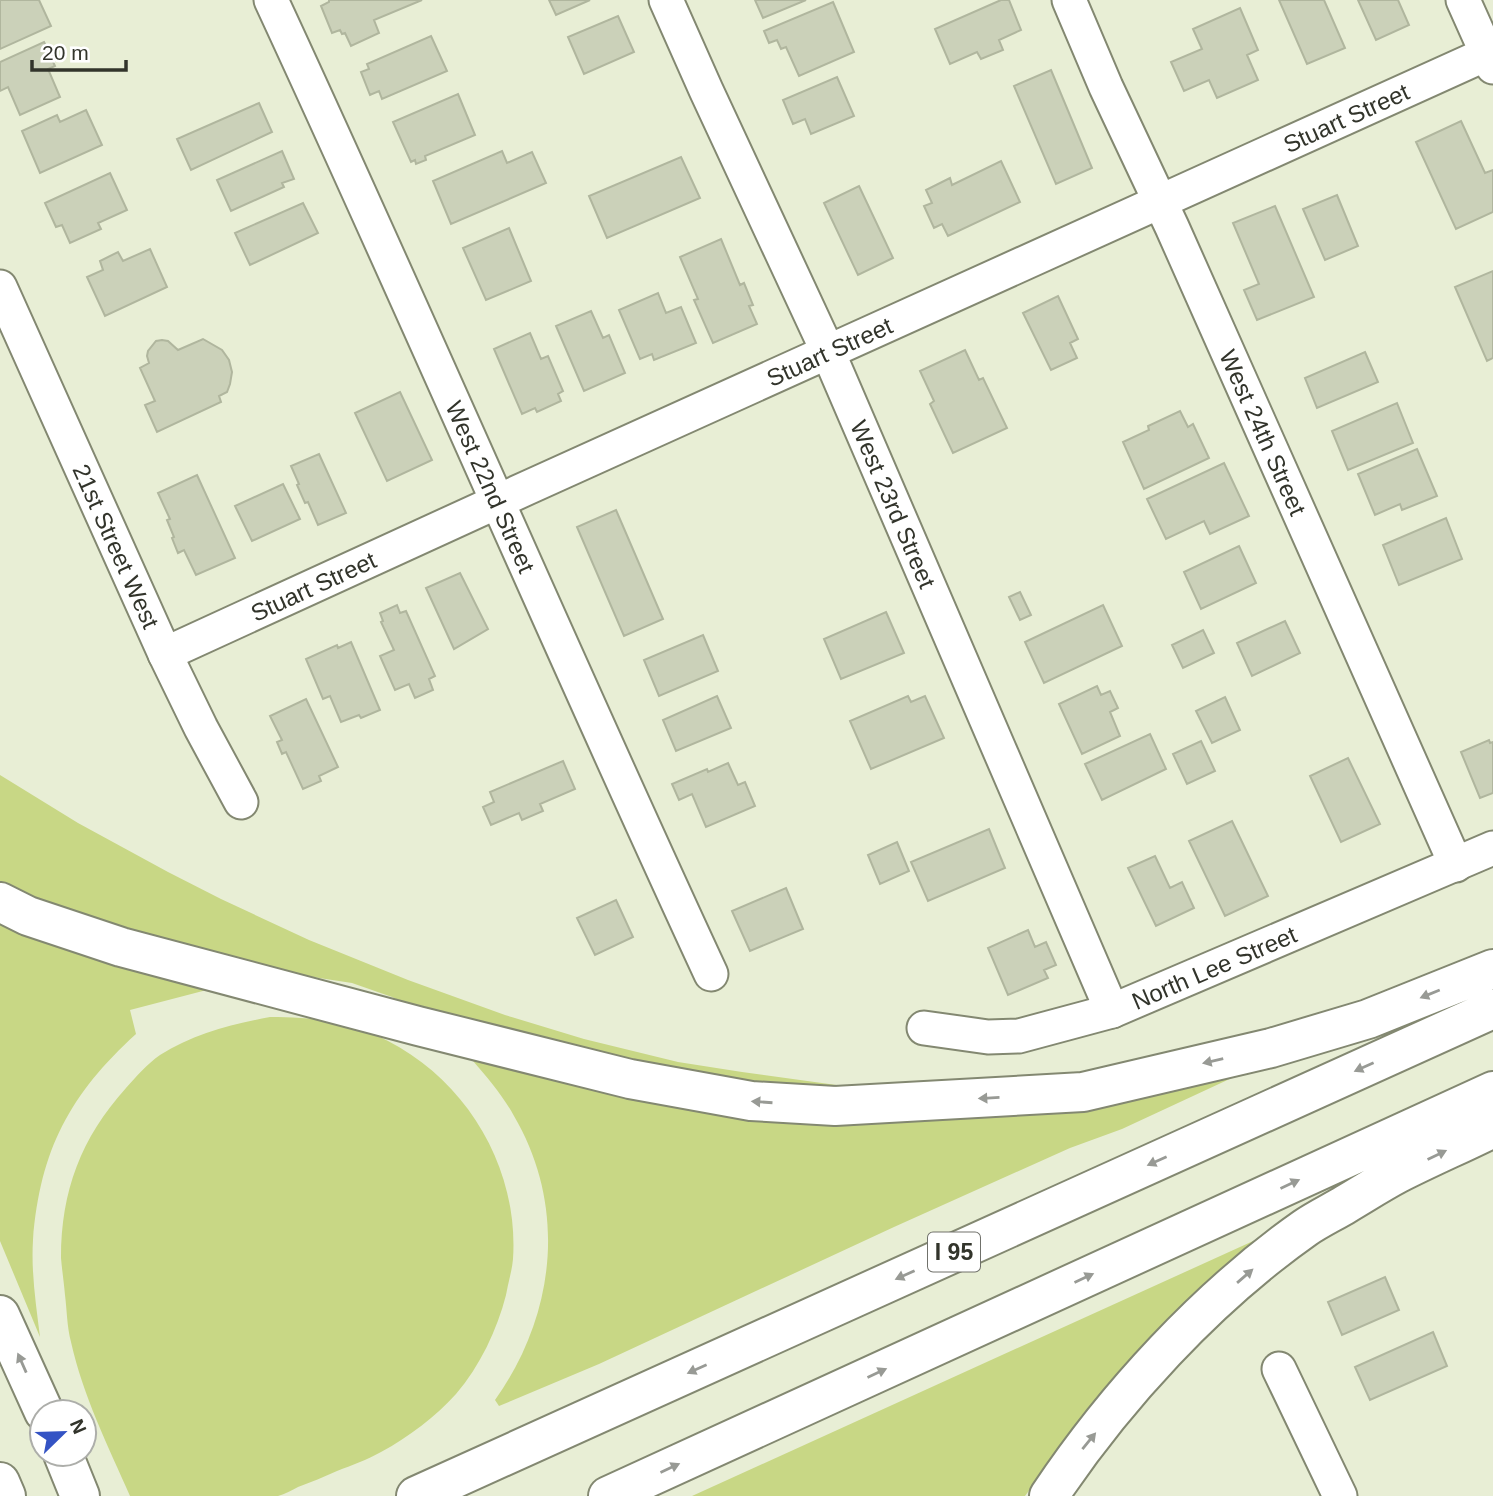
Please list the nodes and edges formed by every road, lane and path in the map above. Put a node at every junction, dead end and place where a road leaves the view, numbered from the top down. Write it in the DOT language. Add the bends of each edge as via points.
graph roads {
  1 [pos="271,0"];
  2 [pos="666,0"];
  3 [pos="1069,0"];
  4 [pos="1463,0"];
  5 [pos="1491,57"];
  6 [pos="1160,201"];
  7 [pos="0,287"];
  8 [pos="828,352"];
  9 [pos="498,501"];
  10 [pos="165,654"];
  11 [pos="241,802"];
  12 [pos="1493,848"];
  13 [pos="1456,865"];
  14 [pos="0,902"];
  15 [pos="1493,969"];
  16 [pos="711,974"];
  17 [pos="1493,1009"];
  18 [pos="1112,1011"];
  19 [pos="924,1028"];
  20 [pos="1493,1091"];
  21 [pos="1493,1128"];
  22 [pos="0,1315"];
  23 [pos="1279,1369"];
  24 [pos="38,1398"];
  25 [pos="69,1468"];
  26 [pos="0,1482"];
  27 [pos="6,1496"];
  28 [pos="80,1496"];
  29 [pos="416,1496"];
  30 [pos="608,1496"];
  31 [pos="1049,1496"];
  32 [pos="1340,1496"];
  1 -- 9 [label="street, West 22nd Street"];
  2 -- 8 [label="street, West 23rd Street"];
  3 -- 6 [label="street, West 24th Street"];
  4 -- 5 [label="street"];
  5 -- 6 [label="street, Stuart Street"];
  6 -- 8 [label="street, Stuart Street"];
  6 -- 13 [label="street, West 24th Street"];
  7 -- 10 [label="street, 21st Street West"];
  8 -- 9 [label="street, Stuart Street"];
  8 -- 18 [label="street, West 23rd Street"];
  9 -- 10 [label="street, Stuart Street"];
  9 -- 16 [label="street, West 22nd Street"];
  10 -- 11 [label="street, 21st Street West"];
  12 -- 13 [label="street, North Lee Street"];
  13 -- 18 [label="street, North Lee Street"];
  15 -- 14 [label="highway, one-way" via="1295,1041 1083,1092 835,1106 751,1101 629,1079 121,947"];
  17 -- 29 [label="highway, I 95, one-way"];
  18 -- 19 [label="street, North Lee Street" via="1019,1036 988,1037"];
  30 -- 20 [label="highway, one-way"];
  31 -- 21 [label="highway, one-way" via="1071,1463 1160,1358 1255,1267 1317,1220"];
  24 -- 22 [label="highway, one-way"];
  23 -- 32 [label="street"];
  25 -- 28 [label="highway"];
  26 -- 27 [label="highway"];
}
